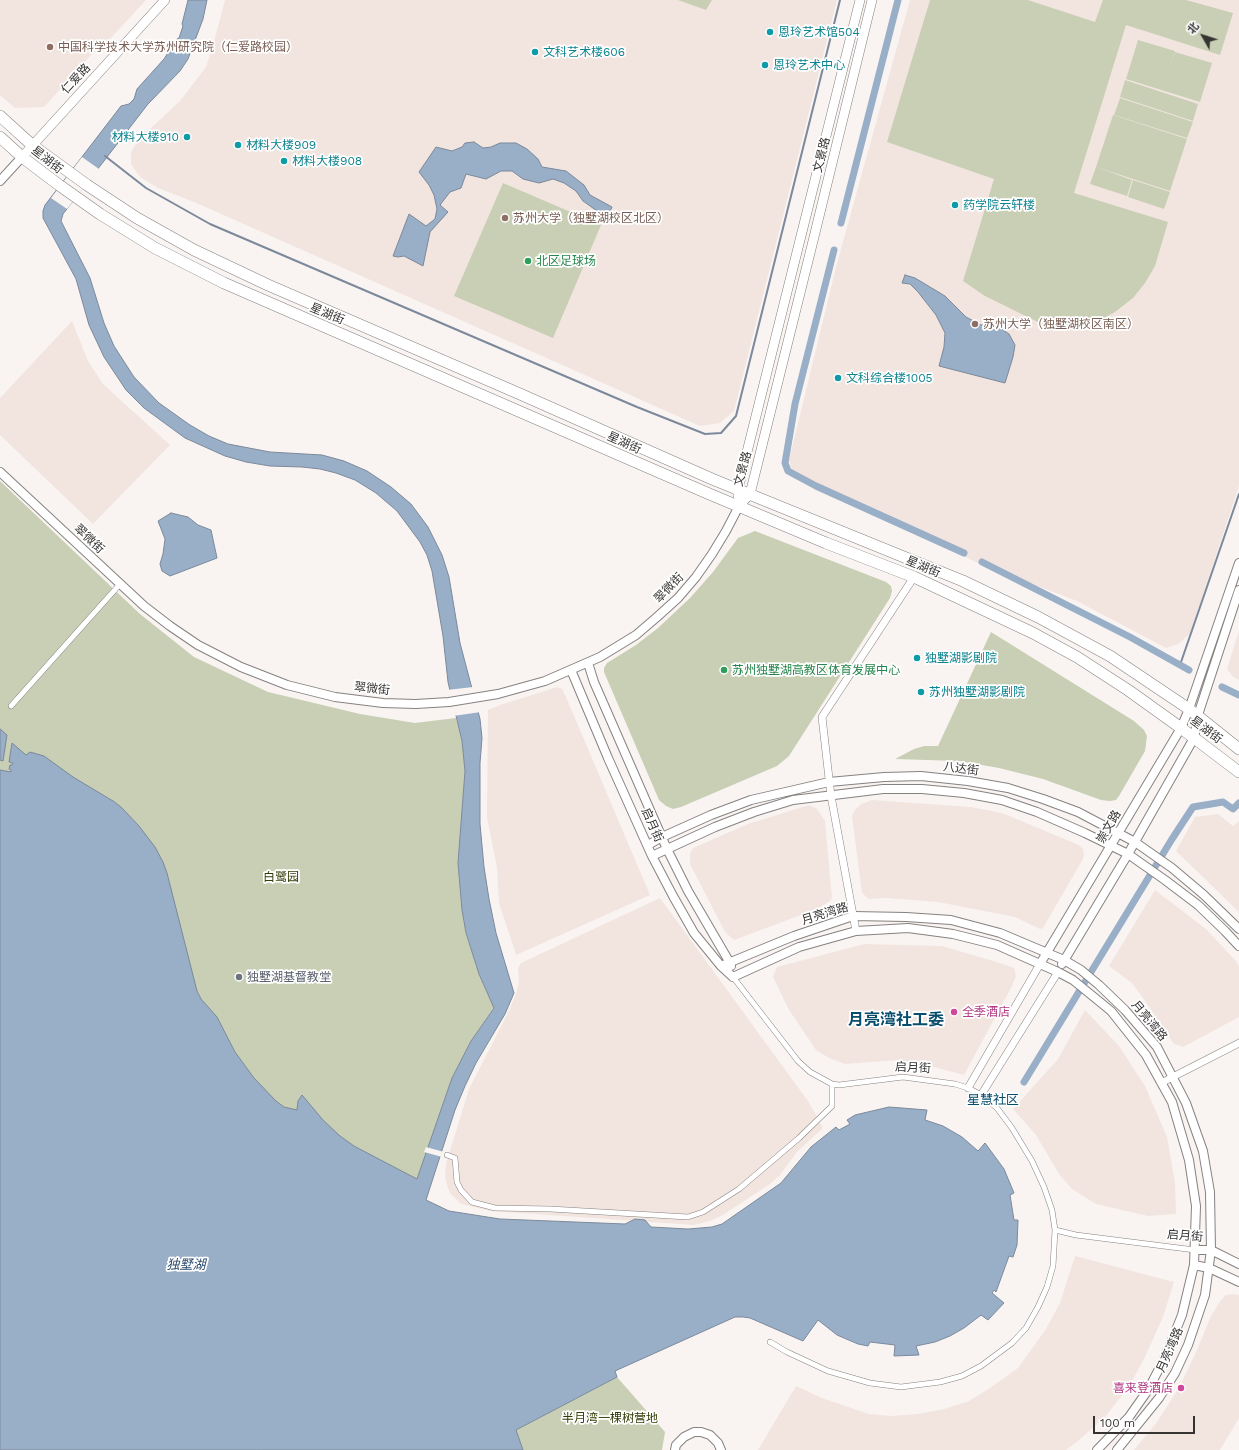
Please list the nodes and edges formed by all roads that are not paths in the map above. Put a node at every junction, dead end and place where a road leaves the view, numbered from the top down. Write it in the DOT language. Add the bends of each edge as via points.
graph roads {
  1 [pos="165,0"];
  2 [pos="860,0"];
  3 [pos="872,0"];
  4 [pos="0,116"];
  5 [pos="0,136"];
  6 [pos="32,144"];
  7 [pos="22,156"];
  8 [pos="0,181"];
  9 [pos="0,472"];
  10 [pos="738,490"];
  11 [pos="750,494"];
  12 [pos="739,506"];
  13 [pos="1239,563"];
  14 [pos="914,576"];
  15 [pos="120,584"];
  16 [pos="1239,590"];
  17 [pos="588,663"];
  18 [pos="571,670"];
  19 [pos="11,706"];
  20 [pos="1189,709"];
  21 [pos="1198,715"];
  22 [pos="1181,728"];
  23 [pos="1194,738"];
  24 [pos="1239,749"];
  25 [pos="1239,772"];
  26 [pos="829,782"];
  27 [pos="831,796"];
  28 [pos="1119,834"];
  29 [pos="662,837"];
  30 [pos="1134,842"];
  31 [pos="648,845"];
  32 [pos="1112,846"];
  33 [pos="667,849"];
  34 [pos="1128,854"];
  35 [pos="652,856"];
  36 [pos="853,916"];
  37 [pos="1239,929"];
  38 [pos="856,930"];
  39 [pos="1239,946"];
  40 [pos="1047,953"];
  41 [pos="1064,960"];
  42 [pos="730,963"];
  43 [pos="1040,964"];
  44 [pos="721,966"];
  45 [pos="1058,972"];
  46 [pos="732,977"];
  47 [pos="1239,1043"];
  48 [pos="1172,1077"];
  49 [pos="1162,1082"];
  50 [pos="832,1084"];
  51 [pos="968,1088"];
  52 [pos="981,1095"];
  53 [pos="447,1155"];
  54 [pos="1055,1230"];
  55 [pos="1195,1250"];
  56 [pos="1211,1250"];
  57 [pos="1239,1264"];
  58 [pos="1194,1265"];
  59 [pos="1209,1268"];
  60 [pos="1239,1282"];
  61 [pos="770,1342"];
  62 [pos="675,1450"];
  63 [pos="721,1450"];
  64 [pos="1097,1450"];
  65 [pos="1117,1450"];
  1 -- 6 [label="main road, 仁爱路"];
  2 -- 10 [label="main road, 文景路"];
  3 -- 11 [label="main road, 文景路"];
  4 -- 6 [label="main road, 星湖街"];
  5 -- 7 [label="main road, 星湖街"];
  6 -- 7 [label="main road, 仁爱路"];
  6 -- 10 [label="main road, 星湖街" via="136,218 194,250 268,285"];
  7 -- 8 [label="street"];
  7 -- 12 [label="main road, 星湖街" via="77,198 155,248 256,298"];
  9 -- 15 [label="street, 翠微街"];
  10 -- 11 [label="main road, 星湖街"];
  10 -- 12 [label="main road, 文景路"];
  11 -- 12 [label="main road, 文景路"];
  11 -- 20 [label="main road, 星湖街" via="963,580 1031,613 1110,656"];
  12 -- 14 [label="main road, 星湖街" via="826,543"];
  12 -- 17 [label="street, 翠微街" via="712,554 678,598 636,635"];
  13 -- 20 [label="street, 崇文路"];
  14 -- 22 [label="main road, 星湖街" via="1077,657"];
  14 -- 26 [label="street" via="822,717"];
  15 -- 18 [label="street, 翠微街" via="157,617 193,642 271,680 318,694 367,702 449,702 482,698 530,686"];
  15 -- 19 [label="street"];
  16 -- 21 [label="street"];
  17 -- 18 [label="street, 翠微街"];
  17 -- 29 [label="street, 启月街"];
  18 -- 31 [label="street, 启月街"];
  20 -- 21 [label="main road, 星湖街"];
  20 -- 22 [label="street, 崇文路"];
  21 -- 23 [label="street"];
  21 -- 24 [label="main road, 星湖街"];
  22 -- 23 [label="main road, 星湖街"];
  22 -- 28 [label="street, 崇文路"];
  23 -- 25 [label="main road, 星湖街"];
  23 -- 30 [label="street"];
  26 -- 27 [label="street"];
  26 -- 28 [label="street, 八达街" via="921,776 1008,788 1078,812"];
  26 -- 29 [label="street, 八达街" via="751,800"];
  27 -- 32 [label="street, 八达街" via="882,789 964,793 1002,800 1037,812"];
  27 -- 33 [label="street, 八达街" via="793,800 754,812"];
  27 -- 36 [label="street"];
  28 -- 30 [label="street, 八达街"];
  28 -- 32 [label="street, 崇文路"];
  29 -- 31 [label="street, 八达街"];
  29 -- 33 [label="street, 启月街"];
  30 -- 34 [label="street"];
  30 -- 37 [label="street, 八达街" via="1172,868"];
  31 -- 35 [label="street, 启月街"];
  32 -- 34 [label="street, 八达街"];
  32 -- 40 [label="street, 崇文路"];
  33 -- 35 [label="street, 八达街"];
  33 -- 42 [label="street, 启月街"];
  34 -- 39 [label="street, 八达街" via="1198,905"];
  34 -- 41 [label="street"];
  35 -- 44 [label="street, 启月街" via="694,933"];
  36 -- 38 [label="street"];
  36 -- 40 [label="street, 月亮湾路" via="951,920 1000,933"];
  36 -- 42 [label="street, 月亮湾路" via="794,936"];
  38 -- 43 [label="street, 月亮湾路" via="908,928 953,934 997,945"];
  38 -- 46 [label="street, 月亮湾路" via="800,946"];
  40 -- 41 [label="street, 月亮湾路"];
  40 -- 43 [label="street, 崇文路"];
  41 -- 45 [label="street"];
  41 -- 48 [label="street, 月亮湾路" via="1099,985 1125,1010 1157,1047"];
  42 -- 44 [label="street, 月亮湾路"];
  42 -- 46 [label="street, 启月街"];
  43 -- 45 [label="street, 月亮湾路"];
  43 -- 51 [label="street, 崇文路"];
  44 -- 46 [label="street, 启月街"];
  45 -- 49 [label="street, 月亮湾路" via="1073,980 1111,1011 1146,1055"];
  45 -- 52 [label="street"];
  46 -- 50 [label="street, 启月街" via="798,1061 810,1072"];
  47 -- 48 [label="street"];
  48 -- 49 [label="street"];
  48 -- 56 [label="street, 月亮湾路" via="1186,1103 1203,1151 1210,1192"];
  49 -- 55 [label="street, 月亮湾路" via="1172,1102 1189,1160 1196,1206"];
  50 -- 51 [label="street, 启月街" via="903,1077"];
  50 -- 53 [label="street" via="832,1106 799,1138 739,1189 703,1212 688,1217 550,1208 494,1208 472,1202 461,1190 457,1182 455,1158"];
  51 -- 52 [label="street, 启月街"];
  52 -- 54 [label="street, 启月街" via="997,1108 1032,1161 1052,1210"];
  54 -- 55 [label="street, 启月街"];
  54 -- 61 [label="street, 启月街" via="1053,1266 1047,1288 1026,1328 1012,1343 981,1366 962,1376 940,1382 901,1387 870,1383 828,1371"];
  55 -- 56 [label="street, 启月街"];
  55 -- 58 [label="street, 月亮湾路"];
  56 -- 57 [label="street, 启月街"];
  56 -- 59 [label="street, 月亮湾路"];
  58 -- 59 [label="street"];
  58 -- 64 [label="street, 月亮湾路" via="1182,1315 1148,1390 1129,1417"];
  59 -- 60 [label="street"];
  59 -- 65 [label="street, 月亮湾路" via="1205,1295 1188,1346 1175,1373 1159,1398"];
  62 -- 63 [label="street" via="676,1445 684,1437 701,1432 710,1435"];
}
